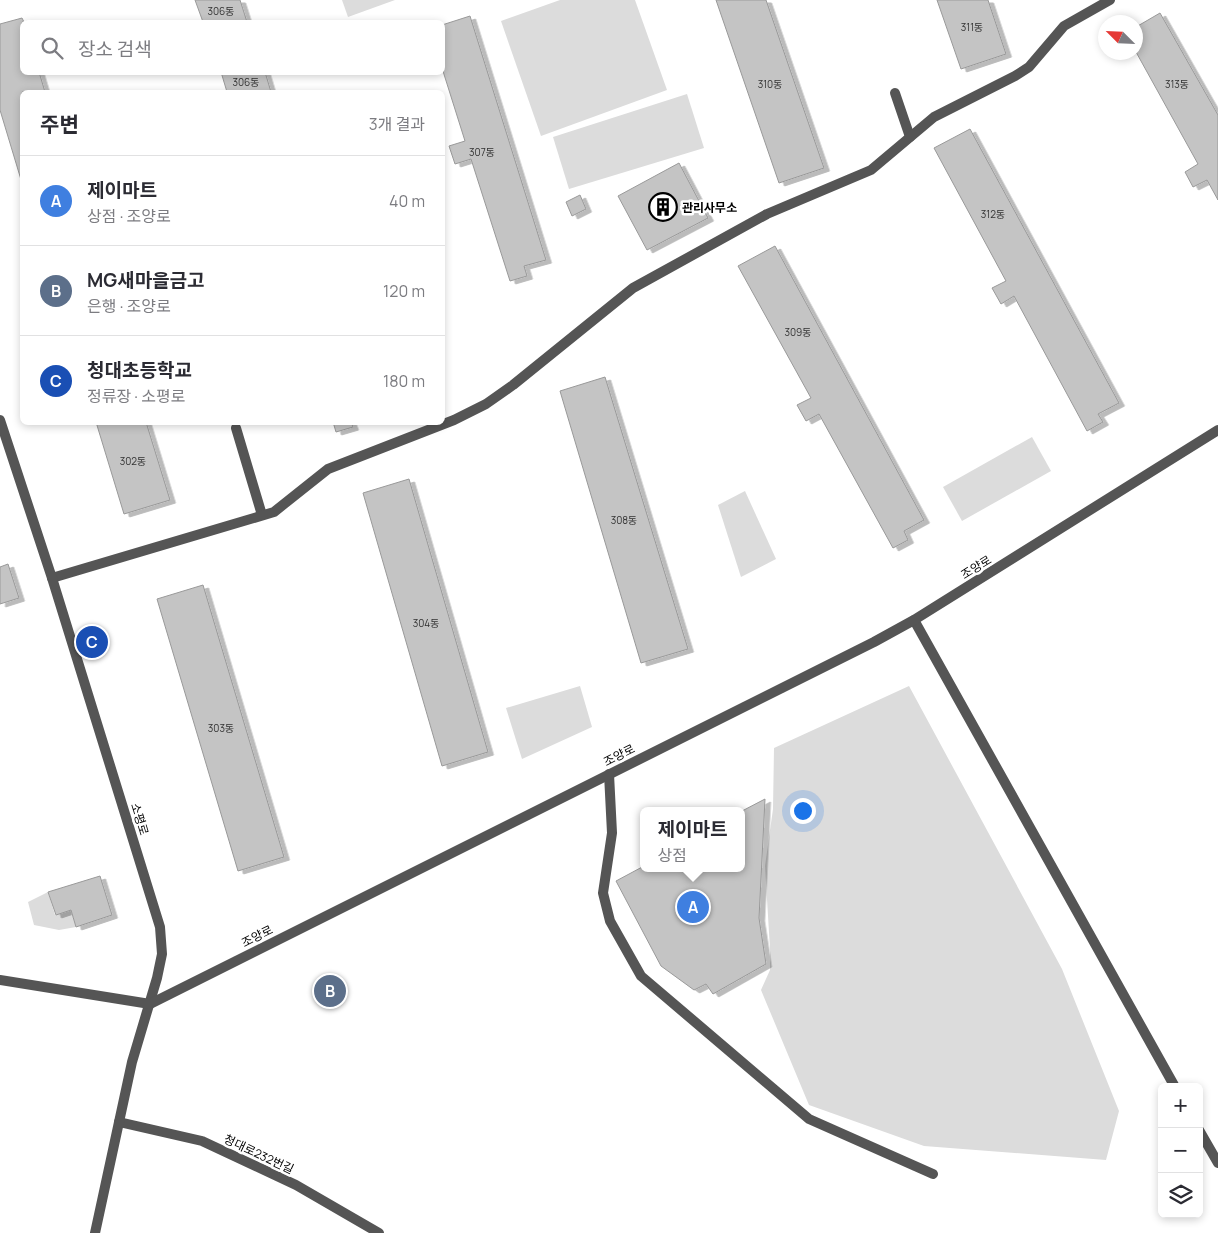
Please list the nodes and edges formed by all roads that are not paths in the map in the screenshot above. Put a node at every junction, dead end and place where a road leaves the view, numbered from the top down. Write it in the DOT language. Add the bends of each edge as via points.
graph roads {
  1 [pos="1110,0"];
  2 [pos="895,93"];
  3 [pos="910,137"];
  4 [pos="0,420"];
  5 [pos="445,424"];
  6 [pos="441,425"];
  7 [pos="236,428"];
  8 [pos="1218,430"];
  9 [pos="262,515"];
  10 [pos="52,578"];
  11 [pos="914,620"];
  12 [pos="609,774"];
  13 [pos="0,980"];
  14 [pos="150,1004"];
  15 [pos="1173,1083"];
  16 [pos="119,1122"];
  17 [pos="1203,1137"];
  18 [pos="1218,1163"];
  19 [pos="933,1174"];
  20 [pos="95,1233"];
  21 [pos="379,1233"];
  1 -- 3 [label="street" via="1064,26 1030,67 934,117"];
  2 -- 3 [label="street"];
  3 -- 5 [label="street" via="870,170 768,214 633,288 513,385 486,404"];
  4 -- 10 [label="street, 소평로"];
  6 -- 9 [label="street" via="328,469 274,512"];
  7 -- 9 [label="street"];
  8 -- 11 [label="street, 조양로"];
  9 -- 10 [label="street"];
  10 -- 14 [label="street, 소평로" via="160,927 162,954"];
  11 -- 12 [label="street, 조양로"];
  11 -- 15 [label="street"];
  12 -- 14 [label="street, 조양로"];
  12 -- 19 [label="street" via="612,833 604,893 610,921 642,976 809,1119"];
  13 -- 14 [label="street"];
  14 -- 16 [label="street, 소평로" via="132,1062"];
  16 -- 20 [label="street, 소평로"];
  16 -- 21 [label="street, 청대로232번길" via="202,1141 296,1185"];
  17 -- 18 [label="street"];
}
